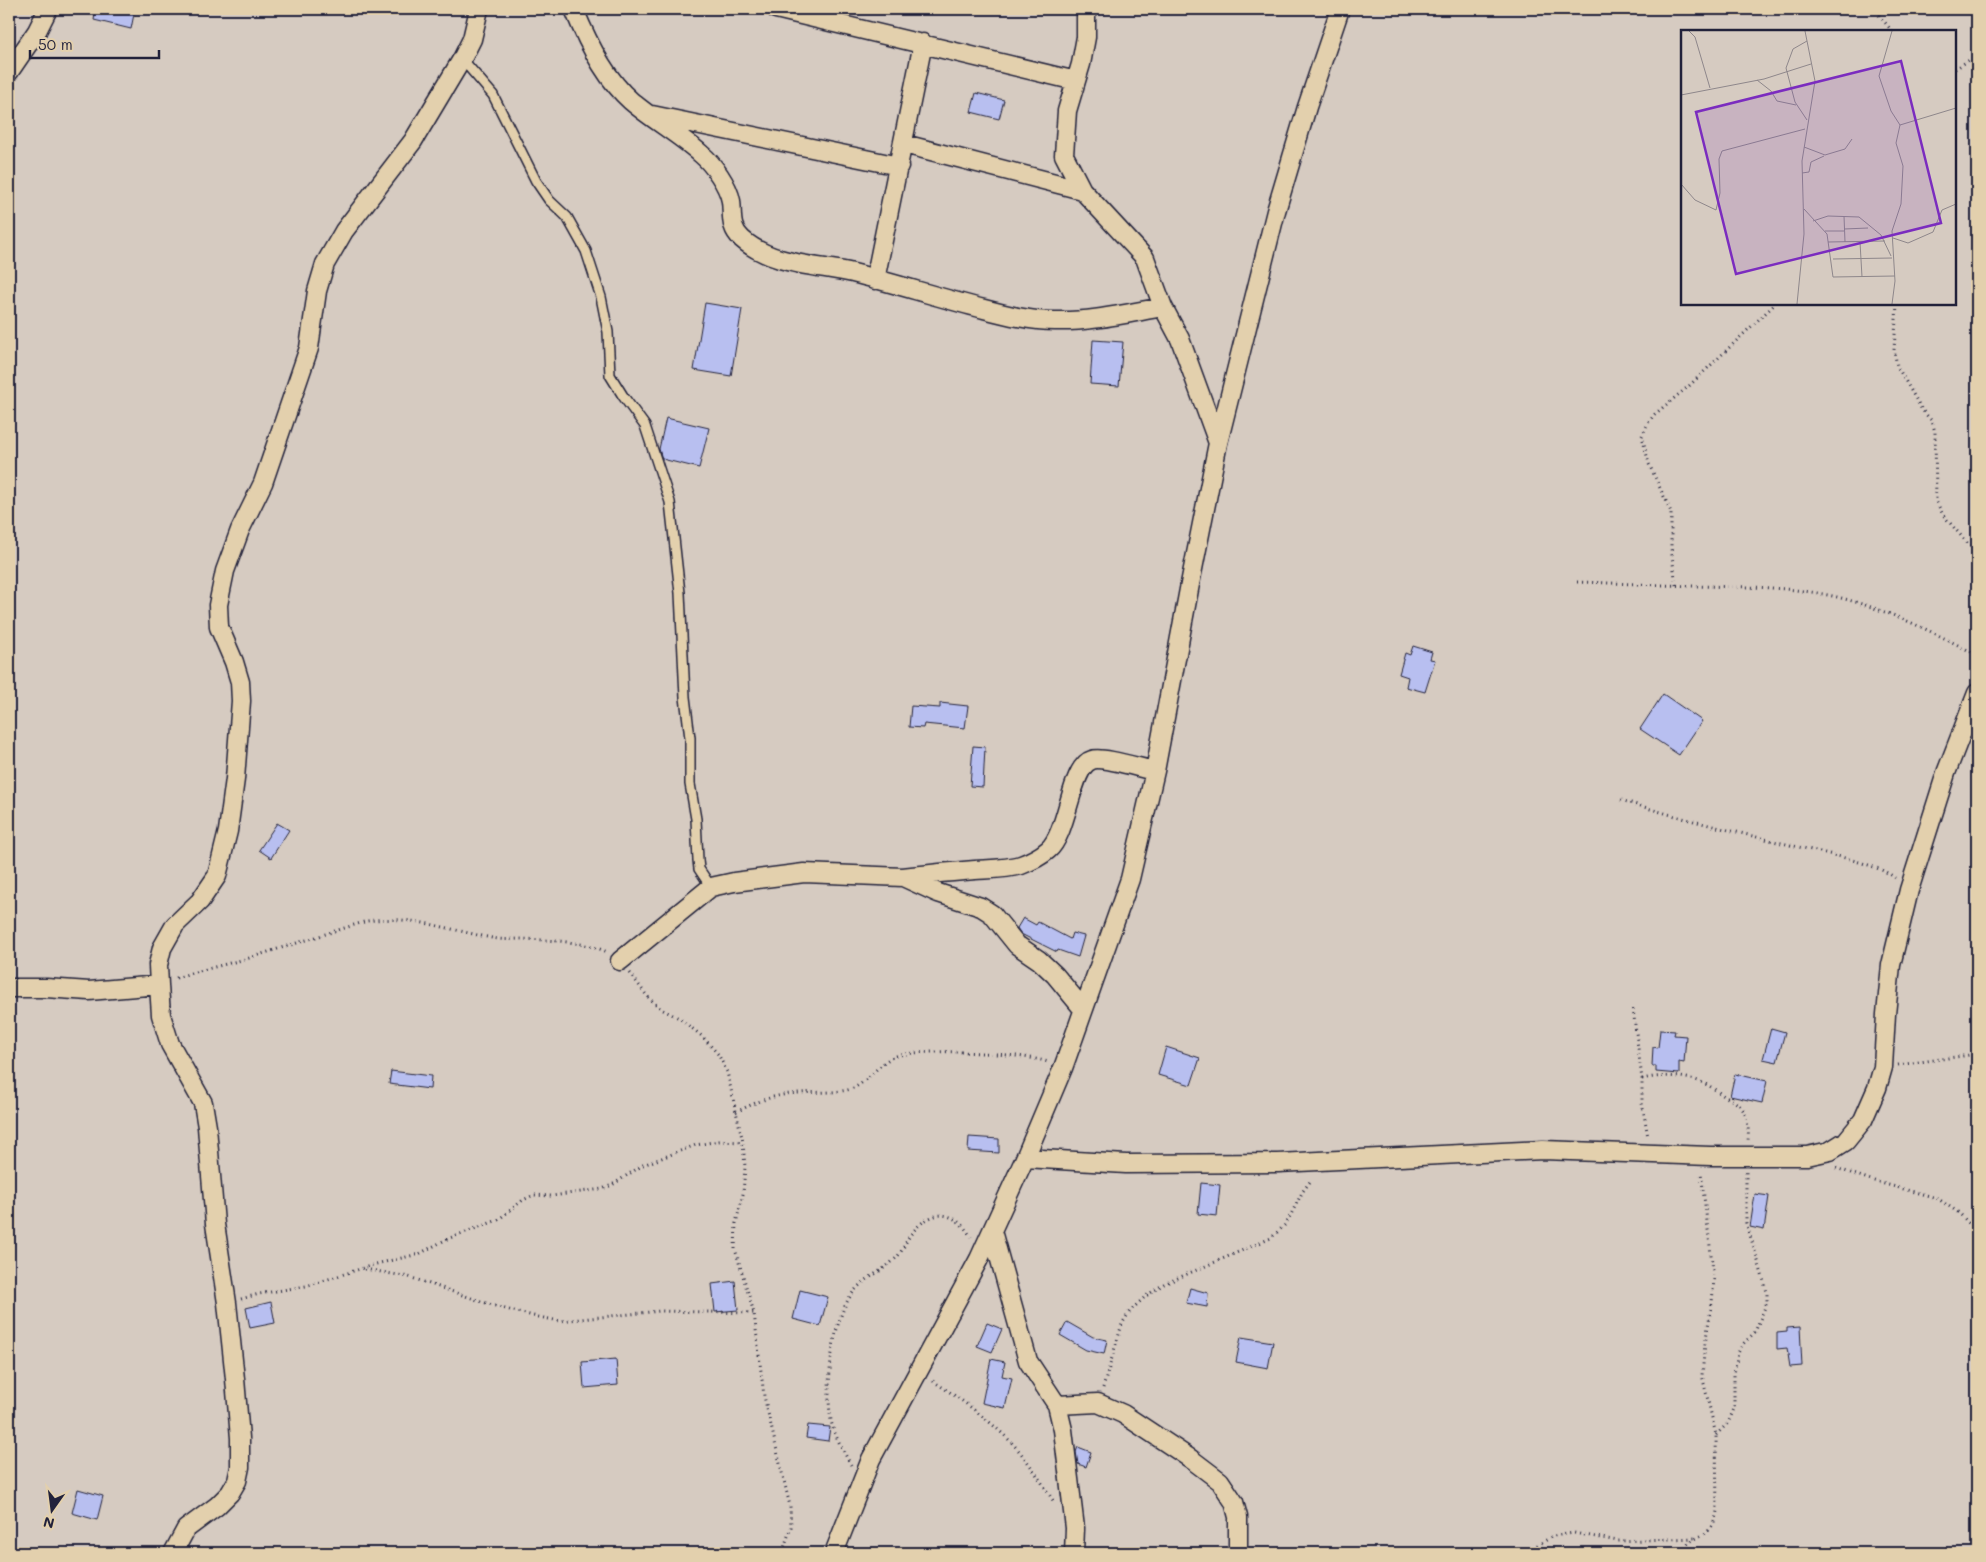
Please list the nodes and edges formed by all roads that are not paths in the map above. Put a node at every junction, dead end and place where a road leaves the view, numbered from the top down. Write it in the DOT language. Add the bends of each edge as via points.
graph roads {
  1 [pos="48,9"];
  2 [pos="479,9"];
  3 [pos="574,9"];
  4 [pos="778,9"];
  5 [pos="1086,9"];
  6 [pos="1340,9"];
  7 [pos="923,43"];
  8 [pos="462,59"];
  9 [pos="9,72"];
  10 [pos="1076,81"];
  11 [pos="648,114"];
  12 [pos="904,144"];
  13 [pos="899,166"];
  14 [pos="1082,190"];
  15 [pos="875,280"];
  16 [pos="1163,307"];
  17 [pos="1218,442"];
  18 [pos="1977,694"];
  19 [pos="1155,772"];
  20 [pos="903,877"];
  21 [pos="711,887"];
  22 [pos="620,961"];
  23 [pos="159,985"];
  24 [pos="9,988"];
  25 [pos="1083,1009"];
  26 [pos="1025,1158"];
  27 [pos="992,1231"];
  28 [pos="1057,1406"];
  29 [pos="173,1553"];
  30 [pos="834,1553"];
  31 [pos="1074,1553"];
  32 [pos="1238,1553"];
  1 -- 9 [label="street"];
  2 -- 8 [label="street" via="472,39"];
  3 -- 11 [label="street" via="604,68 630,100"];
  4 -- 7 [label="street"];
  5 -- 10 [label="street" via="1086,37"];
  6 -- 17 [label="street" via="1276,211"];
  7 -- 10 [label="street"];
  7 -- 12 [label="street"];
  8 -- 21 [label="lane" via="493,95 536,181 549,200 567,216 586,251 608,332 610,375 644,426 670,502 680,593 690,784 698,860 699,869"];
  8 -- 23 [label="street" via="412,141 344,231 325,264 317,292 309,348 262,483 225,571 218,605 218,627 234,662 241,701 228,831 217,876 200,901 175,925 162,948 158,965"];
  10 -- 14 [label="street" via="1067,111 1064,155"];
  11 -- 13 [label="street"];
  11 -- 15 [label="street" via="701,154 713,168 730,201 733,225 747,243 759,251 792,262"];
  12 -- 13 [label="street"];
  12 -- 14 [label="street"];
  13 -- 15 [label="street"];
  14 -- 16 [label="street" via="1146,258"];
  15 -- 16 [label="street" via="1019,318 1055,321 1092,319"];
  16 -- 17 [label="street" via="1180,339"];
  17 -- 19 [label="street"];
  18 -- 26 [label="street" via="1946,773 1909,890 1891,965 1883,1067 1877,1088 1863,1120 1846,1140 1830,1151 1807,1156 1710,1156 1543,1150 1278,1163 1126,1164"];
  19 -- 20 [label="street" via="1092,759 1076,780 1056,841 1048,850 1020,865"];
  19 -- 25 [label="street" via="1130,879"];
  20 -- 21 [label="street" via="804,873"];
  20 -- 25 [label="street" via="938,893 982,907 992,914 1017,945 1055,974"];
  21 -- 22 [label="street"];
  23 -- 24 [label="street" via="96,991"];
  23 -- 29 [label="street" via="161,1015 170,1044 203,1103 240,1438 237,1481 217,1506 186,1529"];
  25 -- 26 [label="street" via="1063,1068"];
  26 -- 27 [label="street"];
  27 -- 28 [label="street" via="1028,1361"];
  27 -- 30 [label="street" via="871,1459"];
  28 -- 31 [label="street" via="1075,1528"];
  28 -- 32 [label="street" via="1098,1403 1124,1414 1220,1481 1234,1502 1238,1517"];
}
